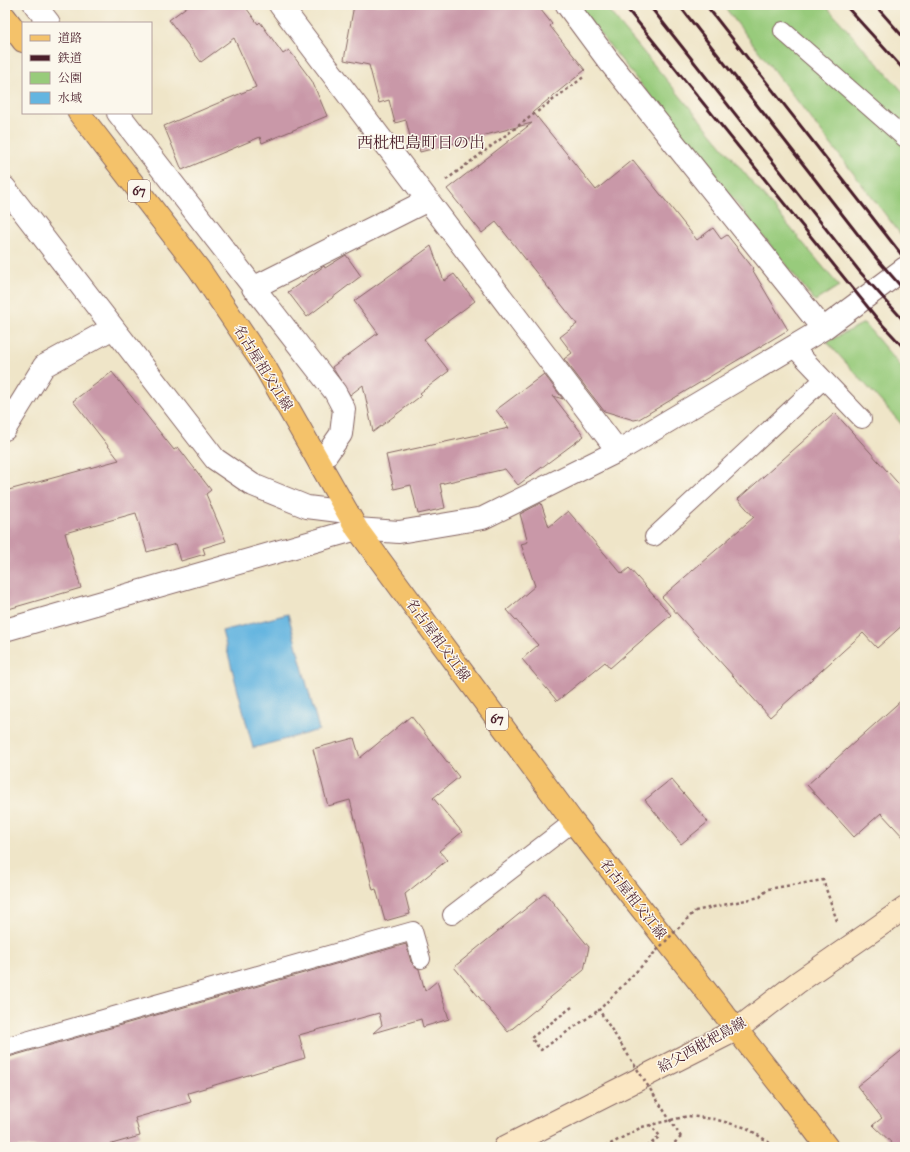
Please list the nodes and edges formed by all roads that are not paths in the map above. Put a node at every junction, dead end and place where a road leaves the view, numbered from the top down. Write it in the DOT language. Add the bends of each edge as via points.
graph roads {
  1 [pos="35,5"];
  2 [pos="280,5"];
  3 [pos="567,5"];
  4 [pos="5,17"];
  5 [pos="48,22"];
  6 [pos="783,31"];
  7 [pos="22,40"];
  8 [pos="80,114"];
  9 [pos="119,114"];
  10 [pos="905,138"];
  11 [pos="5,188"];
  12 [pos="426,198"];
  13 [pos="905,268"];
  14 [pos="253,288"];
  15 [pos="113,328"];
  16 [pos="823,329"];
  17 [pos="793,347"];
  18 [pos="824,379"];
  19 [pos="862,419"];
  20 [pos="5,429"];
  21 [pos="618,451"];
  22 [pos="320,464"];
  23 [pos="352,521"];
  24 [pos="654,537"];
  25 [pos="5,630"];
  26 [pos="573,822"];
  27 [pos="905,908"];
  28 [pos="452,915"];
  29 [pos="421,959"];
  30 [pos="736,1030"];
  31 [pos="5,1046"];
  32 [pos="505,1147"];
  33 [pos="827,1147"];
  1 -- 5 [label="street"];
  2 -- 12 [label="street"];
  3 -- 16 [label="street" via="607,59"];
  4 -- 7 [label="main road"];
  6 -- 10 [label="lane"];
  8 -- 22 [label="main road, 名古屋祖父江線 / 67" via="199,269 265,367"];
  9 -- 14 [label="street"];
  11 -- 15 [label="street"];
  12 -- 14 [label="street"];
  12 -- 21 [label="street"];
  13 -- 16 [label="street"];
  14 -- 22 [label="street" via="336,392 344,408 341,434"];
  15 -- 20 [label="street" via="44,366"];
  15 -- 23 [label="street" via="215,459 253,485 307,507"];
  16 -- 17 [label="street"];
  17 -- 18 [label="lane"];
  17 -- 21 [label="street"];
  18 -- 19 [label="lane"];
  18 -- 24 [label="lane"];
  21 -- 23 [label="street" via="483,518 400,532"];
  22 -- 23 [label="main road, 名古屋祖父江線 / 67"];
  23 -- 25 [label="street"];
  23 -- 26 [label="main road, 名古屋祖父江線 / 67"];
  26 -- 28 [label="lane"];
  26 -- 30 [label="main road, 名古屋祖父江線 / 67"];
  27 -- 30 [label="main road, 給父西枇杷島線" via="797,983"];
  29 -- 31 [label="lane" via="413,931"];
  30 -- 32 [label="main road, 給父西枇杷島線"];
  30 -- 33 [label="main road, 名古屋祖父江線 / 67"];
}
